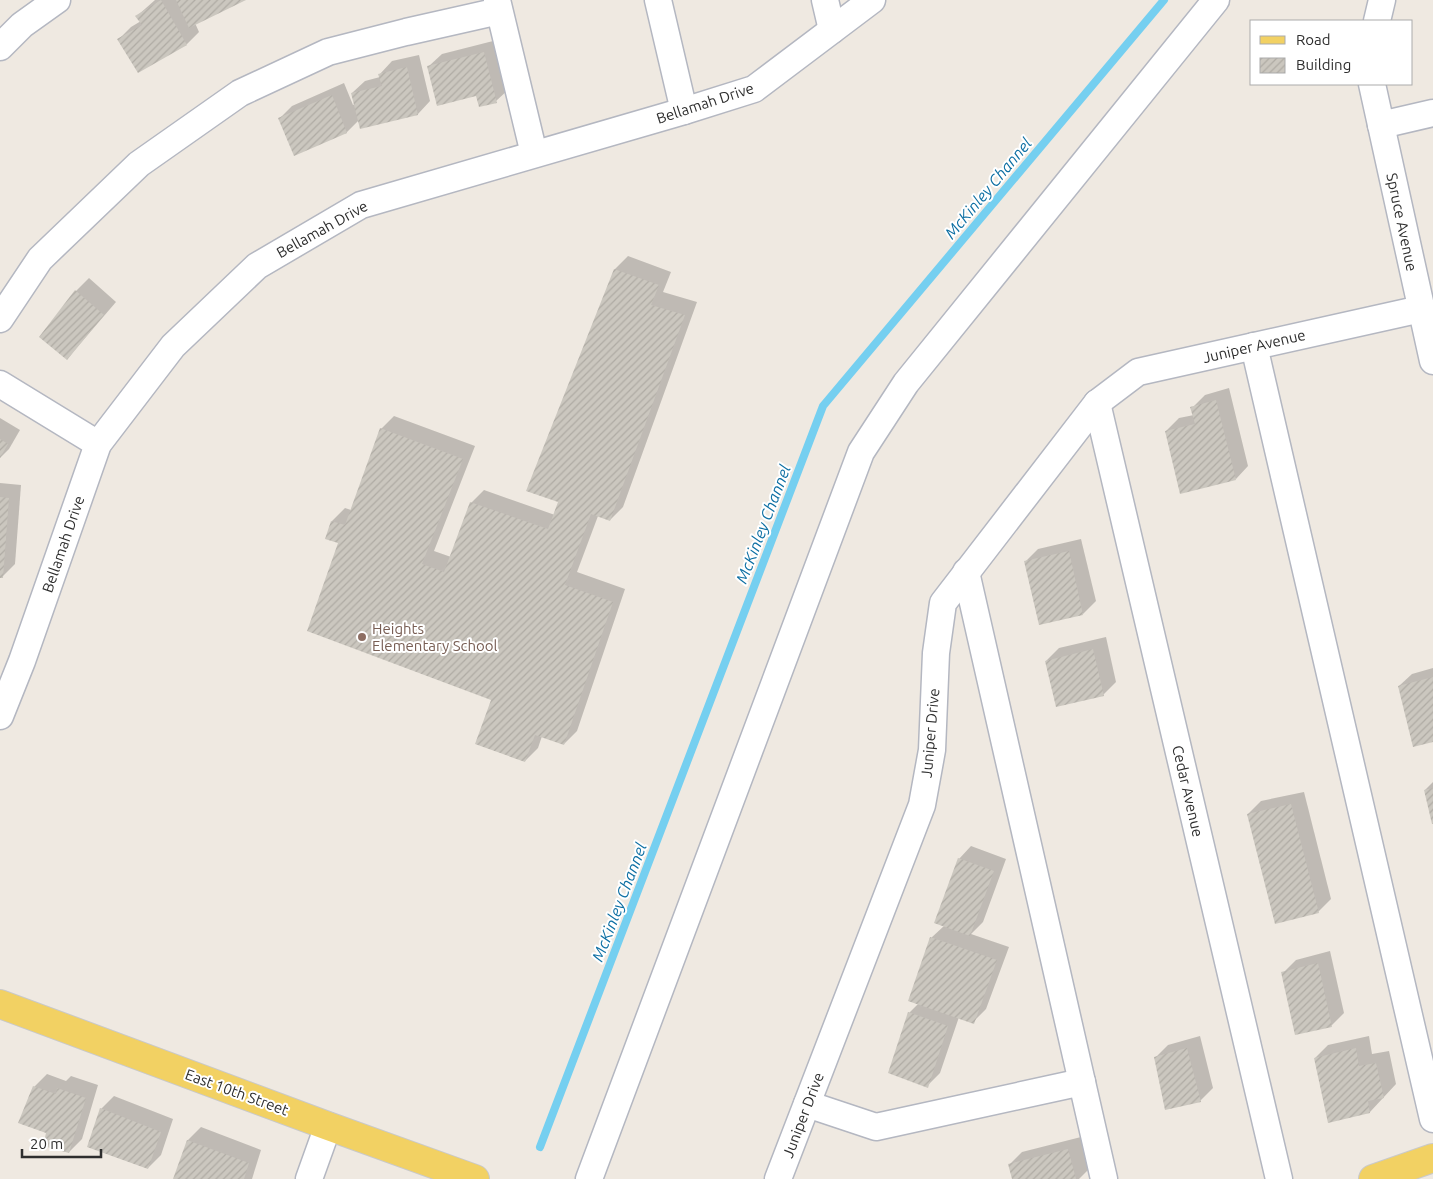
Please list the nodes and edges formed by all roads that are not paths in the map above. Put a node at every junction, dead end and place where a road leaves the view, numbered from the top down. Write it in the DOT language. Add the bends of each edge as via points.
graph roads {
  1 [pos="57,0"];
  2 [pos="658,0"];
  3 [pos="825,0"];
  4 [pos="872,0"];
  5 [pos="1216,0"];
  6 [pos="1382,0"];
  7 [pos="498,5"];
  8 [pos="1378,20"];
  9 [pos="832,30"];
  10 [pos="0,47"];
  11 [pos="1372,85"];
  12 [pos="684,111"];
  13 [pos="1433,113"];
  14 [pos="1381,125"];
  15 [pos="534,154"];
  16 [pos="1421,308"];
  17 [pos="0,319"];
  18 [pos="1254,346"];
  19 [pos="1433,360"];
  20 [pos="0,384"];
  21 [pos="1097,403"];
  22 [pos="98,444"];
  23 [pos="966,572"];
  24 [pos="11,657"];
  25 [pos="0,716"];
  26 [pos="0,1004"];
  27 [pos="1082,1082"];
  28 [pos="807,1104"];
  29 [pos="1433,1119"];
  30 [pos="328,1126"];
  31 [pos="1433,1158"];
  32 [pos="309,1179"];
  33 [pos="475,1179"];
  34 [pos="589,1179"];
  35 [pos="778,1179"];
  36 [pos="1104,1179"];
  37 [pos="1279,1179"];
  38 [pos="1373,1179"];
  1 -- 10 [label="street" via="22,25"];
  2 -- 12 [label="street"];
  3 -- 9 [label="street"];
  4 -- 9 [label="street, Bellamah Drive"];
  5 -- 34 [label="street" via="906,382 862,452"];
  6 -- 8 [label="street"];
  7 -- 15 [label="street"];
  7 -- 17 [label="street" via="328,52 240,93 139,164 40,259"];
  9 -- 12 [label="street, Bellamah Drive" via="754,89"];
  11 -- 14 [label="street, Spruce Avenue"];
  12 -- 15 [label="street, Bellamah Drive"];
  13 -- 14 [label="street"];
  14 -- 16 [label="street, Spruce Avenue"];
  15 -- 22 [label="street, Bellamah Drive" via="361,204 257,266 173,346"];
  16 -- 18 [label="street, Juniper Avenue"];
  16 -- 19 [label="street, Spruce Avenue"];
  18 -- 21 [label="street, Juniper Avenue" via="1138,372"];
  18 -- 29 [label="street"];
  20 -- 22 [label="street"];
  21 -- 23 [label="street, Juniper Drive"];
  21 -- 37 [label="street, Cedar Avenue"];
  22 -- 24 [label="street, Bellamah Drive"];
  23 -- 27 [label="street"];
  23 -- 28 [label="street, Juniper Drive" via="942,603 936,653 932,750 922,805"];
  24 -- 25 [label="street, Bellamah Drive"];
  26 -- 30 [label="main road, East 10th Street"];
  27 -- 28 [label="street" via="876,1127"];
  27 -- 36 [label="street"];
  28 -- 35 [label="street, Juniper Drive"];
  30 -- 32 [label="street"];
  30 -- 33 [label="main road, East 10th Street"];
  31 -- 38 [label="main road"];
}
